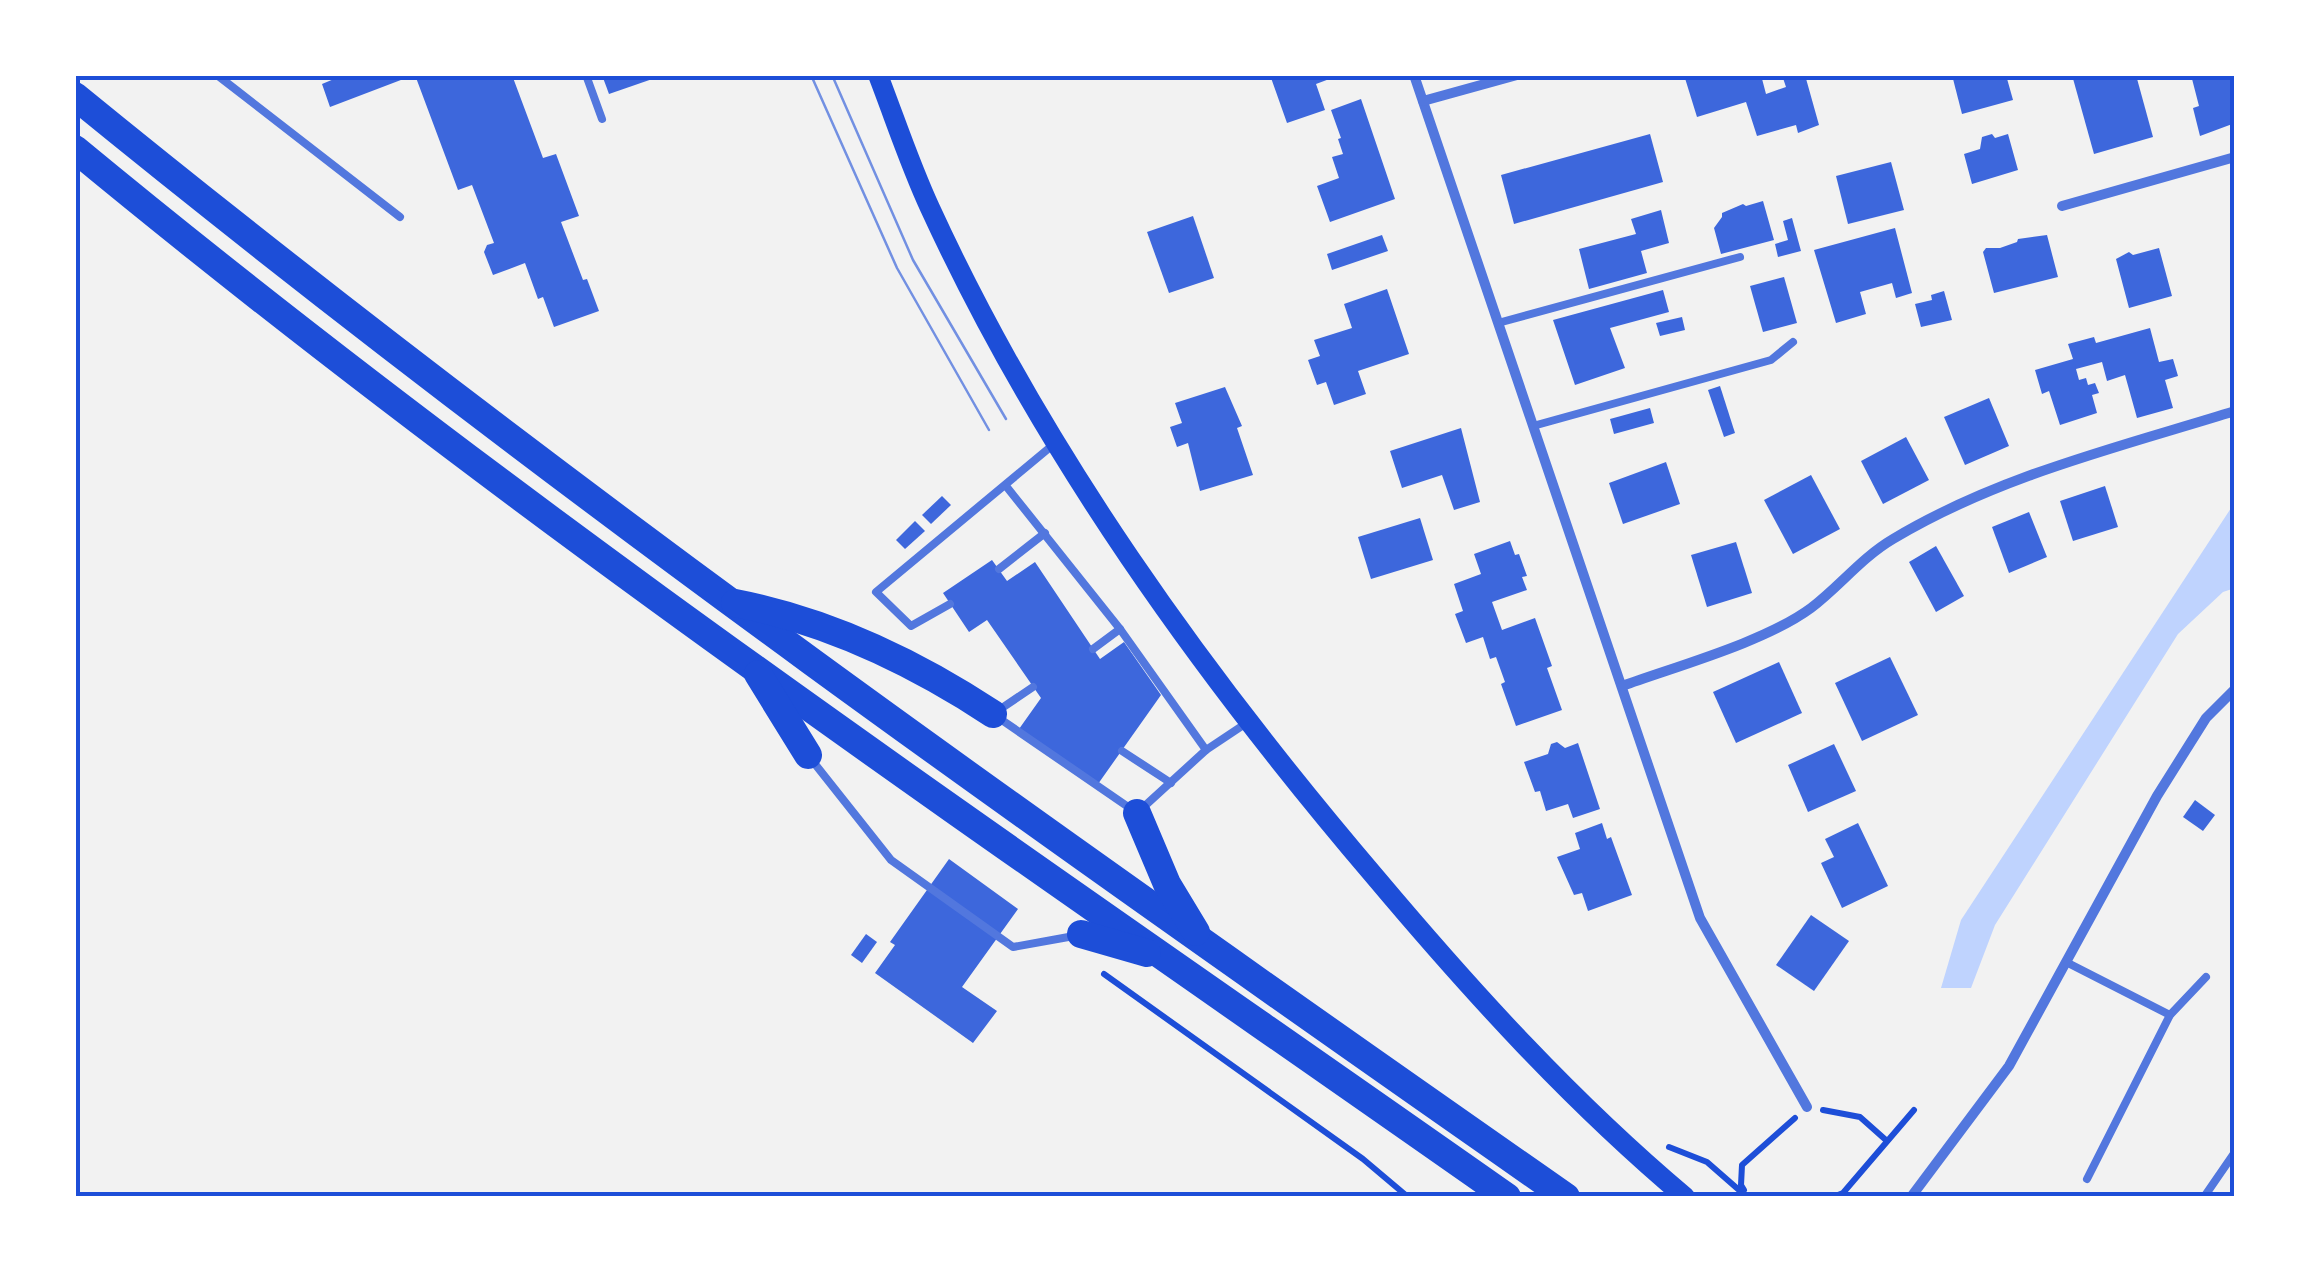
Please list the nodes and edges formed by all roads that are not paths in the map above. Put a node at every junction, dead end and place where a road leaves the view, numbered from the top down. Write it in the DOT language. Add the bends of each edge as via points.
graph roads {
  1 [pos="218,75"];
  2 [pos="586,75"];
  3 [pos="878,75"];
  4 [pos="1414,75"];
  5 [pos="1518,75"];
  6 [pos="75,96"];
  7 [pos="1423,101"];
  8 [pos="602,119"];
  9 [pos="75,149"];
  10 [pos="2235,157"];
  11 [pos="2062,206"];
  12 [pos="400,218"];
  13 [pos="1740,258"];
  14 [pos="1498,323"];
  15 [pos="1793,342"];
  16 [pos="2235,411"];
  17 [pos="1534,426"];
  18 [pos="1057,442"];
  19 [pos="1006,486"];
  20 [pos="1045,533"];
  21 [pos="999,570"];
  22 [pos="727,602"];
  23 [pos="950,604"];
  24 [pos="1120,629"];
  25 [pos="1093,649"];
  26 [pos="752,664"];
  27 [pos="1622,686"];
  28 [pos="1034,687"];
  29 [pos="2235,688"];
  30 [pos="992,714"];
  31 [pos="1248,722"];
  32 [pos="1206,750"];
  33 [pos="1122,751"];
  34 [pos="808,756"];
  35 [pos="1171,783"];
  36 [pos="1137,813"];
  37 [pos="1081,934"];
  38 [pos="1202,942"];
  39 [pos="1169,960"];
  40 [pos="2066,962"];
  41 [pos="2206,976"];
  42 [pos="2170,1015"];
  43 [pos="1808,1107"];
  44 [pos="2235,1152"];
  45 [pos="2087,1179"];
  46 [pos="1506,1197"];
  47 [pos="1566,1197"];
  48 [pos="1685,1197"];
  49 [pos="1911,1197"];
  50 [pos="2204,1197"];
  1 -- 12 [label="lane"];
  2 -- 8 [label="lane"];
  3 -- 18 [label="main road" via="928,206"];
  4 -- 7 [label="street"];
  5 -- 7 [label="street"];
  6 -- 22 [label="highway"];
  7 -- 14 [label="street"];
  9 -- 26 [label="highway" via="401,405"];
  10 -- 11 [label="street"];
  13 -- 14 [label="lane"];
  14 -- 17 [label="street"];
  15 -- 17 [label="lane" via="1771,360"];
  16 -- 27 [label="street" via="1984,492 1893,538 1776,629"];
  17 -- 27 [label="street"];
  18 -- 19 [label="lane"];
  18 -- 31 [label="main road"];
  19 -- 20 [label="lane"];
  19 -- 23 [label="lane" via="876,592 911,626"];
  20 -- 21 [label="lane"];
  20 -- 24 [label="lane"];
  22 -- 30 [label="highway" via="786,613 913,664"];
  22 -- 38 [label="highway"];
  24 -- 25 [label="lane"];
  24 -- 32 [label="lane"];
  26 -- 34 [label="highway"];
  26 -- 39 [label="highway"];
  27 -- 43 [label="street" via="1700,918"];
  28 -- 30 [label="lane"];
  29 -- 40 [label="street" via="2181,756"];
  30 -- 36 [label="lane"];
  31 -- 32 [label="lane"];
  31 -- 48 [label="main road" via="1456,972 1554,1077"];
  32 -- 35 [label="lane"];
  33 -- 35 [label="lane"];
  34 -- 37 [label="lane" via="891,860 1012,947"];
  35 -- 36 [label="lane"];
  36 -- 38 [label="highway" via="1167,884"];
  37 -- 39 [label="highway"];
  38 -- 47 [label="highway"];
  39 -- 46 [label="highway"];
  40 -- 42 [label="lane"];
  40 -- 49 [label="street" via="2008,1066"];
  41 -- 42 [label="lane"];
  42 -- 45 [label="lane"];
  44 -- 50 [label="lane"];
}
